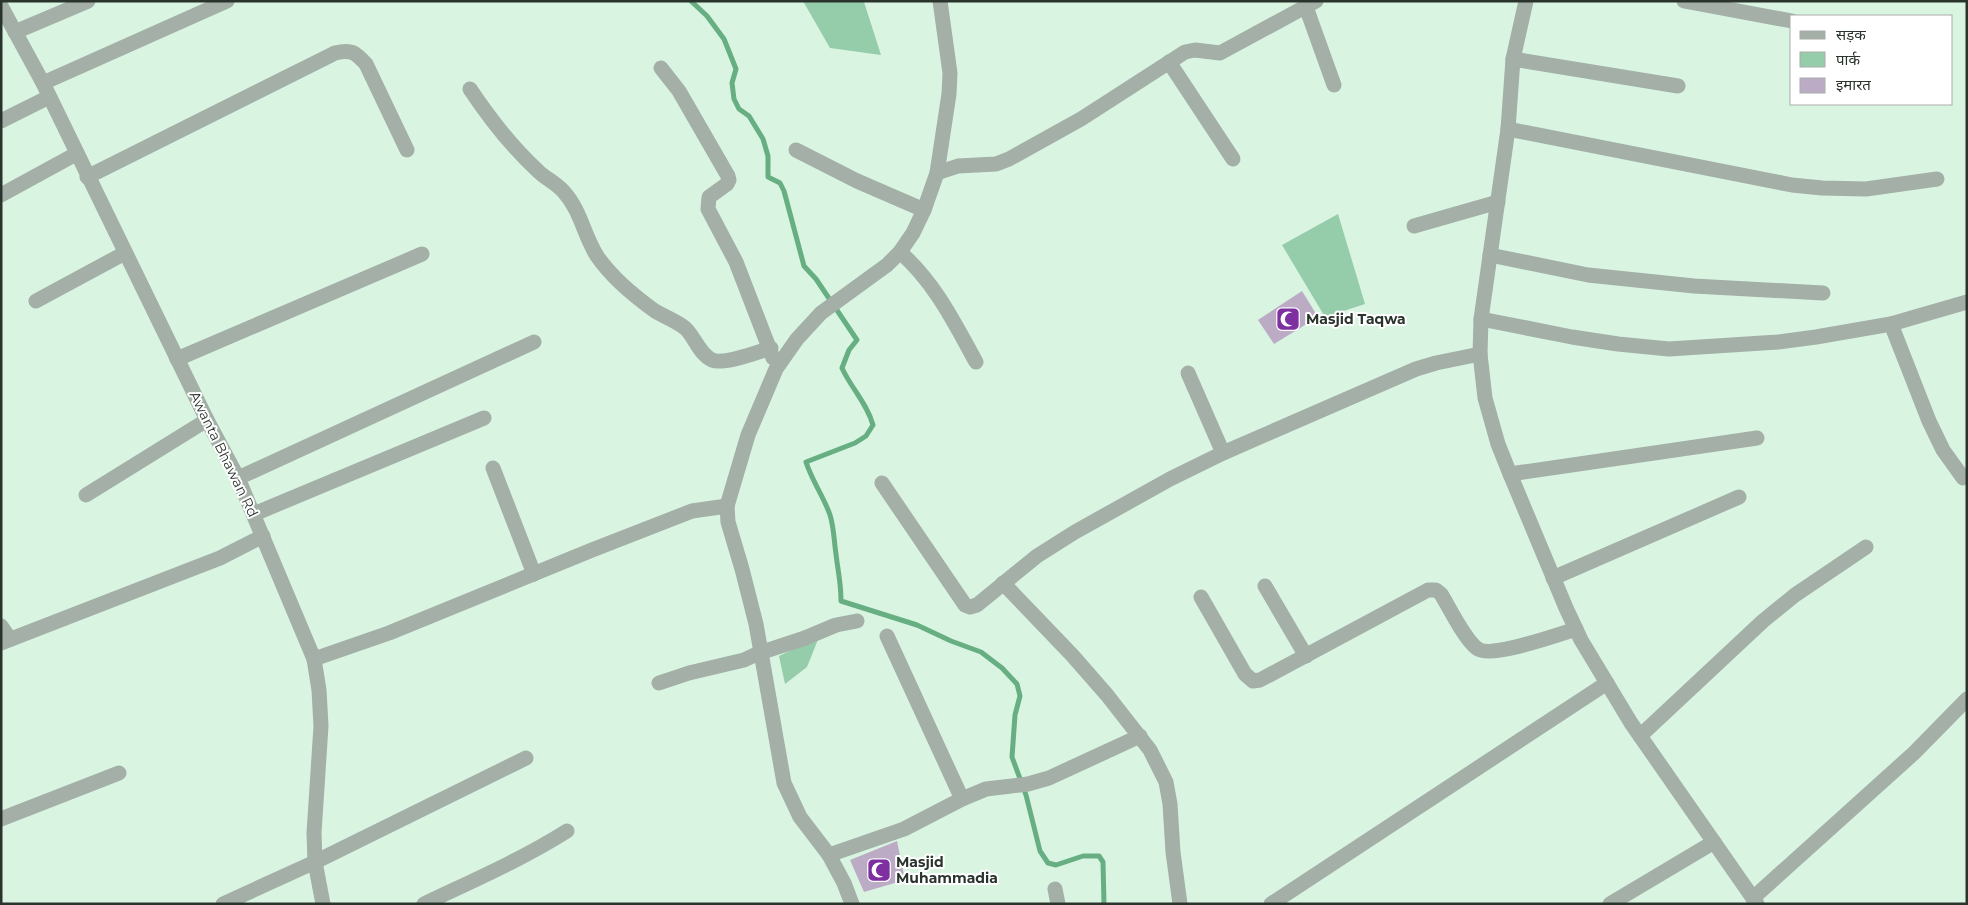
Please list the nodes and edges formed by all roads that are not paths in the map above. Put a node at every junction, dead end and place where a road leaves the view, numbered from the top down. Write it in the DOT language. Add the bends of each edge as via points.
graph roads {
  1 [pos="88,1"];
  2 [pos="227,1"];
  3 [pos="940,1"];
  4 [pos="1526,1"];
  5 [pos="1684,1"];
  6 [pos="1311,4"];
  7 [pos="1,6"];
  8 [pos="1790,21"];
  9 [pos="15,32"];
  10 [pos="1513,59"];
  11 [pos="1169,62"];
  12 [pos="661,68"];
  13 [pos="1334,85"];
  14 [pos="1678,86"];
  15 [pos="470,89"];
  16 [pos="46,90"];
  17 [pos="1,121"];
  18 [pos="1508,129"];
  19 [pos="407,150"];
  20 [pos="796,150"];
  21 [pos="76,154"];
  22 [pos="1233,159"];
  23 [pos="937,173"];
  24 [pos="87,177"];
  25 [pos="1937,180"];
  26 [pos="1,195"];
  27 [pos="1498,202"];
  28 [pos="924,210"];
  29 [pos="1414,226"];
  30 [pos="900,252"];
  31 [pos="125,253"];
  32 [pos="422,254"];
  33 [pos="1490,254"];
  34 [pos="1823,293"];
  35 [pos="36,301"];
  36 [pos="1967,302"];
  37 [pos="1481,319"];
  38 [pos="1891,324"];
  39 [pos="534,342"];
  40 [pos="771,348"];
  41 [pos="1480,354"];
  42 [pos="177,359"];
  43 [pos="976,362"];
  44 [pos="776,369"];
  45 [pos="1188,373"];
  46 [pos="484,418"];
  47 [pos="207,420"];
  48 [pos="1757,438"];
  49 [pos="1223,453"];
  50 [pos="493,468"];
  51 [pos="1510,474"];
  52 [pos="238,478"];
  53 [pos="1962,478"];
  54 [pos="882,483"];
  55 [pos="86,495"];
  56 [pos="1739,497"];
  57 [pos="727,506"];
  58 [pos="254,514"];
  59 [pos="263,536"];
  60 [pos="1866,547"];
  61 [pos="534,574"];
  62 [pos="1553,578"];
  63 [pos="1002,583"];
  64 [pos="1265,586"];
  65 [pos="1201,597"];
  66 [pos="857,621"];
  67 [pos="1576,629"];
  68 [pos="4,636"];
  69 [pos="887,636"];
  70 [pos="759,652"];
  71 [pos="1306,656"];
  72 [pos="314,659"];
  73 [pos="659,683"];
  74 [pos="1607,683"];
  75 [pos="1967,699"];
  76 [pos="1140,736"];
  77 [pos="1640,736"];
  78 [pos="526,758"];
  79 [pos="119,773"];
  80 [pos="962,799"];
  81 [pos="1,819"];
  82 [pos="566,831"];
  83 [pos="1714,842"];
  84 [pos="829,856"];
  85 [pos="315,862"];
  86 [pos="1755,901"];
  87 [pos="223,904"];
  88 [pos="323,904"];
  89 [pos="424,904"];
  90 [pos="852,904"];
  91 [pos="1180,904"];
  92 [pos="1271,904"];
  93 [pos="1610,904"];
  1 -- 9 [label="street"];
  2 -- 16 [label="street"];
  3 -- 23 [label="street" via="950,73 947,119"];
  4 -- 10 [label="street"];
  5 -- 8 [label="street"];
  6 -- 11 [label="street" via="1220,53 1195,50"];
  6 -- 13 [label="street"];
  7 -- 9 [label="street, Awanta Bhawan Rd"];
  9 -- 16 [label="street, Awanta Bhawan Rd"];
  10 -- 14 [label="street"];
  10 -- 18 [label="street"];
  11 -- 22 [label="street"];
  11 -- 23 [label="street" via="1081,119 1009,159 996,164 958,166"];
  12 -- 40 [label="street" via="679,91 728,176 727,184 709,197 708,209 736,262"];
  15 -- 40 [label="street" via="506,138 540,173 566,193 576,207 596,255 619,282 685,329 712,360 722,361"];
  16 -- 17 [label="street"];
  16 -- 21 [label="street, Awanta Bhawan Rd"];
  18 -- 25 [label="street" via="1792,185 1866,189"];
  18 -- 27 [label="street"];
  19 -- 24 [label="street" via="366,64 356,54 346,51 335,53"];
  20 -- 28 [label="street"];
  21 -- 24 [label="street, Awanta Bhawan Rd"];
  21 -- 26 [label="street"];
  23 -- 28 [label="street"];
  24 -- 31 [label="street, Awanta Bhawan Rd"];
  27 -- 29 [label="street"];
  27 -- 33 [label="street"];
  28 -- 30 [label="street"];
  30 -- 43 [label="street" via="940,296"];
  30 -- 44 [label="street" via="833,304 797,339"];
  31 -- 35 [label="street"];
  31 -- 42 [label="street, Awanta Bhawan Rd"];
  32 -- 42 [label="street"];
  33 -- 34 [label="street" via="1588,275 1694,286"];
  33 -- 37 [label="street"];
  36 -- 38 [label="street"];
  37 -- 38 [label="street" via="1582,338 1669,349 1778,342"];
  37 -- 41 [label="street"];
  38 -- 53 [label="street" via="1928,421"];
  39 -- 52 [label="street"];
  40 -- 44 [label="street"];
  41 -- 49 [label="street" via="1416,369"];
  41 -- 51 [label="street" via="1485,398"];
  42 -- 47 [label="street, Awanta Bhawan Rd"];
  44 -- 57 [label="street" via="748,435"];
  45 -- 49 [label="street"];
  46 -- 58 [label="street"];
  47 -- 52 [label="street, Awanta Bhawan Rd"];
  47 -- 55 [label="street"];
  48 -- 51 [label="street"];
  49 -- 63 [label="street" via="1075,532"];
  50 -- 61 [label="street"];
  51 -- 62 [label="street"];
  52 -- 58 [label="street, Awanta Bhawan Rd"];
  54 -- 63 [label="street" via="965,605 977,605"];
  56 -- 62 [label="street"];
  57 -- 61 [label="street" via="692,511"];
  57 -- 70 [label="street" via="728,522 754,615"];
  58 -- 59 [label="street, Awanta Bhawan Rd"];
  59 -- 68 [label="street" via="220,558"];
  59 -- 72 [label="street, Awanta Bhawan Rd"];
  60 -- 77 [label="street" via="1763,621"];
  61 -- 72 [label="street" via="389,633"];
  62 -- 67 [label="street"];
  63 -- 76 [label="street" via="1072,655"];
  64 -- 71 [label="street"];
  65 -- 71 [label="street" via="1245,674 1253,681"];
  66 -- 70 [label="street" via="836,625"];
  67 -- 71 [label="street" via="1487,652 1470,643 1441,594 1428,590"];
  67 -- 74 [label="street"];
  69 -- 80 [label="street"];
  70 -- 73 [label="street" via="731,664"];
  70 -- 84 [label="street" via="784,783 800,817"];
  72 -- 85 [label="street, Awanta Bhawan Rd" via="321,726"];
  74 -- 77 [label="street"];
  74 -- 92 [label="street"];
  75 -- 86 [label="street" via="1914,753"];
  76 -- 80 [label="street" via="1049,778 986,789"];
  76 -- 91 [label="street" via="1166,782"];
  77 -- 83 [label="street"];
  78 -- 85 [label="street"];
  79 -- 81 [label="street"];
  80 -- 84 [label="street" via="904,829"];
  82 -- 89 [label="street" via="511,864"];
  83 -- 86 [label="street"];
  83 -- 93 [label="street"];
  84 -- 90 [label="street"];
  85 -- 87 [label="street"];
  85 -- 88 [label="street, Awanta Bhawan Rd"];
}
